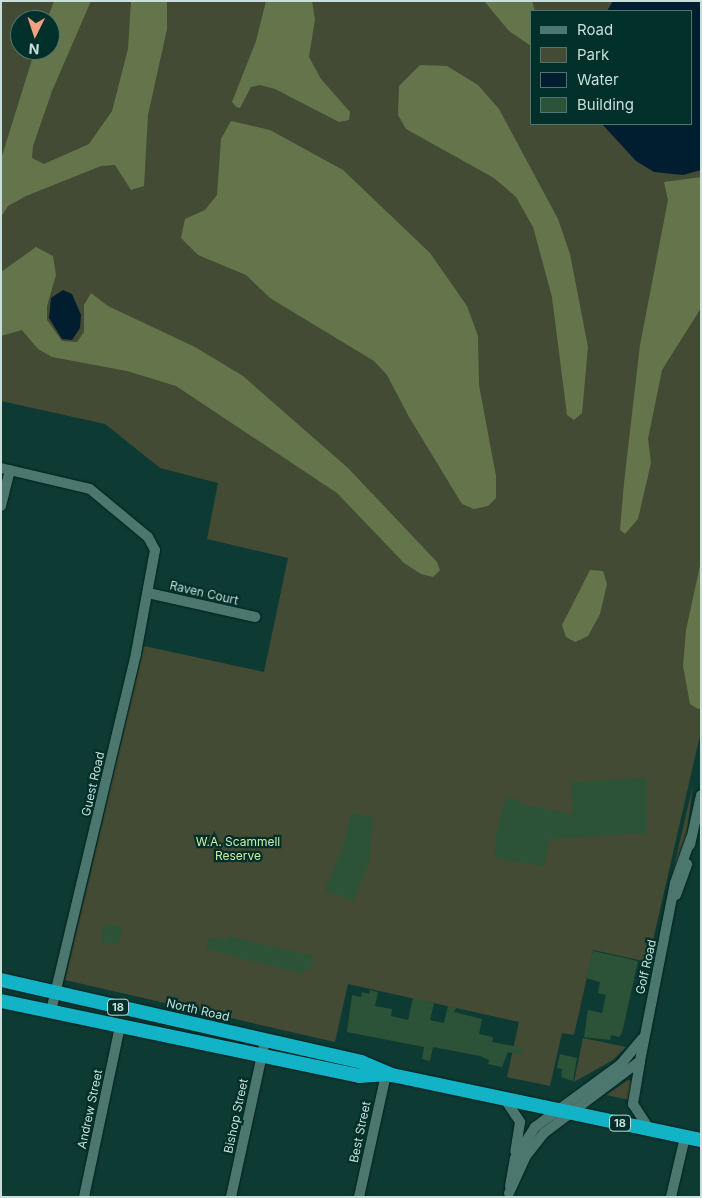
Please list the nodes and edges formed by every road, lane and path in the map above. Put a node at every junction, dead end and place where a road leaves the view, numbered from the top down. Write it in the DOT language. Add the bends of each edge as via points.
graph roads {
  1 [pos="6,469"];
  2 [pos="1,506"];
  3 [pos="148,593"];
  4 [pos="255,617"];
  5 [pos="701,795"];
  6 [pos="1,980"];
  7 [pos="55,992"];
  8 [pos="1,1001"];
  9 [pos="51,1012"];
  10 [pos="120,1026"];
  11 [pos="642,1039"];
  12 [pos="265,1040"];
  13 [pos="261,1056"];
  14 [pos="640,1061"];
  15 [pos="386,1074"];
  16 [pos="504,1098"];
  17 [pos="555,1109"];
  18 [pos="570,1112"];
  19 [pos="649,1129"];
  20 [pos="685,1136"];
  21 [pos="701,1140"];
  22 [pos="515,1158"];
  23 [pos="509,1195"];
  24 [pos="84,1197"];
  25 [pos="231,1197"];
  26 [pos="359,1197"];
  27 [pos="671,1197"];
  1 -- 2 [label="street"];
  1 -- 3 [label="street, Guest Road" via="94,491 148,537 154,547 155,561"];
  3 -- 4 [label="street, Raven Court"];
  3 -- 7 [label="street, Guest Road"];
  5 -- 11 [label="street, Golf Road" via="691,838 679,868"];
  6 -- 7 [label="highway, North Road / 18"];
  7 -- 9 [label="street, Guest Road"];
  7 -- 12 [label="highway, North Road / 18"];
  8 -- 9 [label="highway, North Road / 18"];
  9 -- 10 [label="highway, North Road / 18"];
  10 -- 13 [label="highway, North Road / 18"];
  10 -- 24 [label="street, Andrew Street"];
  11 -- 14 [label="street, Golf Road"];
  11 -- 17 [label="street, Golf Road" via="621,1064"];
  12 -- 13 [label="street, Bishop Street"];
  12 -- 15 [label="highway, North Road / 18" via="361,1062"];
  13 -- 15 [label="highway, North Road / 18" via="359,1076"];
  13 -- 25 [label="street, Bishop Street"];
  14 -- 18 [label="street"];
  14 -- 19 [label="street, Golf Road" via="633,1104"];
  15 -- 16 [label="highway, North Road / 18"];
  15 -- 26 [label="street, Best Street"];
  16 -- 17 [label="highway, North Road / 18"];
  16 -- 22 [label="street" via="520,1122"];
  17 -- 18 [label="highway, North Road / 18"];
  17 -- 22 [label="street, Golf Road" via="535,1127"];
  18 -- 19 [label="highway, North Road / 18"];
  18 -- 23 [label="street" via="544,1133 526,1156"];
  19 -- 20 [label="highway, North Road / 18"];
  20 -- 21 [label="highway, North Road / 18"];
  20 -- 27 [label="street"];
  22 -- 23 [label="street"];
}
